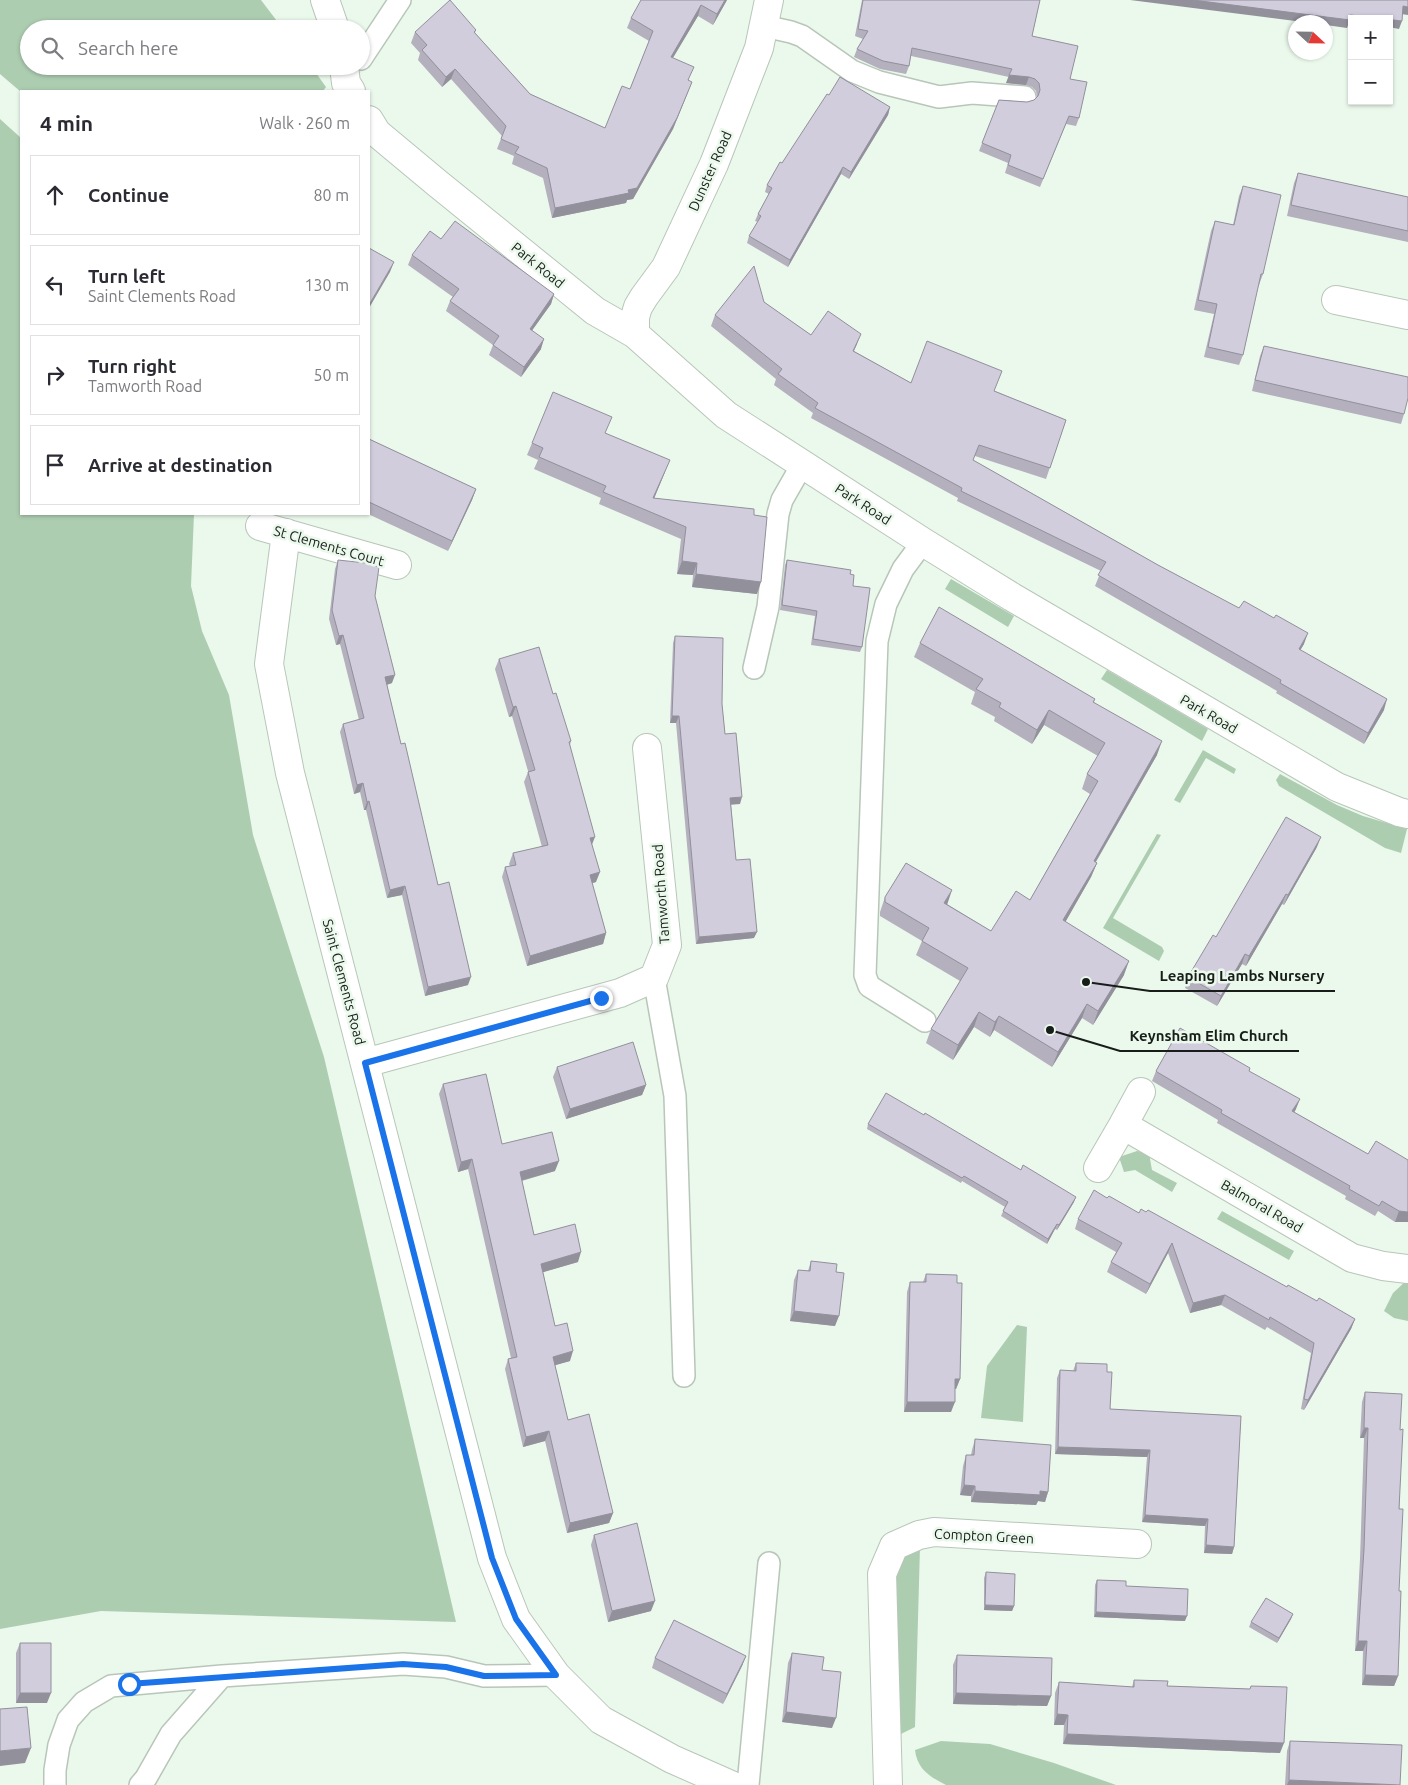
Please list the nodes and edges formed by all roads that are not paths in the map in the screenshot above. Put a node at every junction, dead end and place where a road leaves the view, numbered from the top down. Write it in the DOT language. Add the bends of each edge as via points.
graph roads {
  1 [pos="325,0"];
  2 [pos="400,0"];
  3 [pos="767,13"];
  4 [pos="332,20"];
  5 [pos="370,45"];
  6 [pos="1025,98"];
  7 [pos="370,122"];
  8 [pos="1336,300"];
  9 [pos="1408,315"];
  10 [pos="635,334"];
  11 [pos="802,465"];
  12 [pos="260,526"];
  13 [pos="286,533"];
  14 [pos="922,542"];
  15 [pos="397,565"];
  16 [pos="754,668"];
  17 [pos="648,748"];
  18 [pos="1408,814"];
  19 [pos="654,978"];
  20 [pos="925,1021"];
  21 [pos="365,1063"];
  22 [pos="1141,1092"];
  23 [pos="1123,1126"];
  24 [pos="1098,1168"];
  25 [pos="1408,1269"];
  26 [pos="684,1376"];
  27 [pos="1137,1544"];
  28 [pos="769,1563"];
  29 [pos="556,1675"];
  30 [pos="222,1676"];
  31 [pos="54,1785"];
  32 [pos="140,1785"];
  33 [pos="732,1785"];
  34 [pos="748,1785"];
  35 [pos="888,1785"];
  1 -- 4 [label="street"];
  2 -- 5 [label="lane"];
  3 -- 6 [label="lane" via="852,72 879,82 939,97 972,92"];
  3 -- 10 [label="street, Dunster Road" via="759,48 714,164 666,267 638,307"];
  7 -- 10 [label="street, Park Road" via="377,133 587,305"];
  8 -- 9 [label="street"];
  10 -- 11 [label="street, Park Road" via="726,415"];
  11 -- 14 [label="street, Park Road"];
  11 -- 16 [label="lane" via="782,500 778,514 768,607"];
  12 -- 13 [label="street, St Clements Court"];
  13 -- 15 [label="street, St Clements Court"];
  13 -- 21 [label="street, Saint Clements Road" via="269,664 290,773"];
  14 -- 18 [label="street, Park Road" via="1336,787"];
  14 -- 20 [label="lane" via="903,569 886,604 877,641 865,975 869,986"];
  17 -- 19 [label="street, Tamworth Road" via="667,944"];
  19 -- 21 [label="street" via="620,994"];
  19 -- 26 [label="lane" via="676,1096"];
  21 -- 29 [label="street, Saint Clements Road" via="492,1558 516,1619"];
  22 -- 23 [label="street"];
  23 -- 24 [label="street"];
  23 -- 25 [label="street, Balmoral Road" via="1352,1258"];
  27 -- 35 [label="street, Compton Green" via="934,1532 894,1546 882,1574"];
  28 -- 34 [label="lane"];
  29 -- 30 [label="lane" via="484,1676 446,1667 403,1664"];
  29 -- 33 [label="street, Saint Clements Road" via="600,1720 672,1759"];
  30 -- 31 [label="lane" via="111,1686 84,1702 68,1720 59,1745"];
  30 -- 32 [label="lane" via="171,1734"];
}
